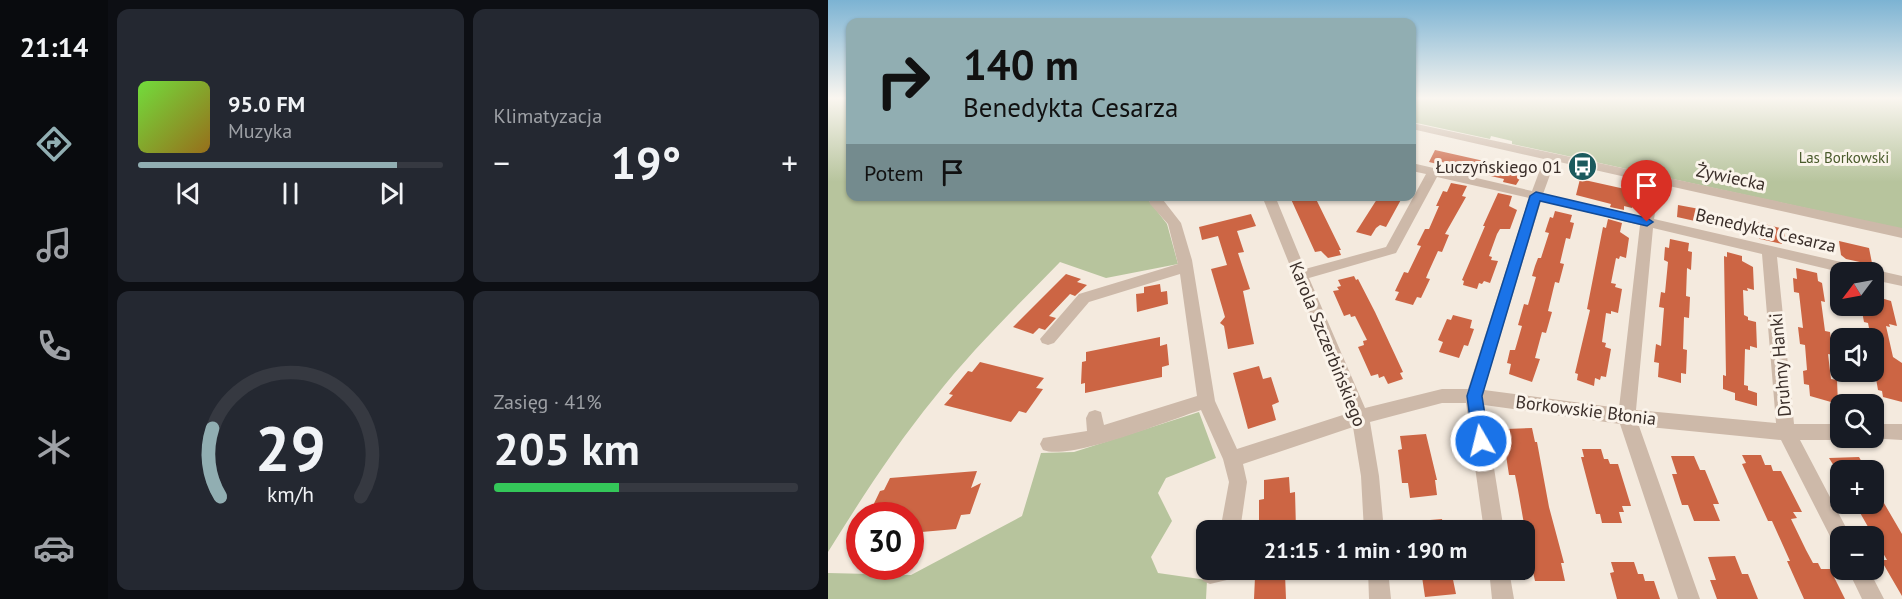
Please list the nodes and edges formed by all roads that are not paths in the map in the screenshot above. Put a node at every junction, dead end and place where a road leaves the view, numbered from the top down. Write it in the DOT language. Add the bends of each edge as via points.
graph roads {
  1 [pos="1416,127"];
  2 [pos="1551,156"];
  3 [pos="1416,168"];
  4 [pos="1433,172"];
  5 [pos="1655,179"];
  6 [pos="1536,196"];
  7 [pos="1155,201"];
  8 [pos="1270,201"];
  9 [pos="1647,222"];
  10 [pos="1901,235"];
  11 [pos="1769,251"];
  12 [pos="1830,265"];
  13 [pos="1186,267"];
  14 [pos="1301,275"];
  15 [pos="1884,277"];
  16 [pos="1902,281"];
  17 [pos="1048,339"];
  18 [pos="1474,396"];
  19 [pos="1206,401"];
  20 [pos="1360,417"];
  21 [pos="1627,417"];
  22 [pos="1786,432"];
  23 [pos="1830,432"];
  24 [pos="1884,432"];
  25 [pos="1902,432"];
  26 [pos="1049,444"];
  27 [pos="1232,459"];
  28 [pos="1232,520"];
  29 [pos="1373,520"];
  30 [pos="1492,520"];
  31 [pos="1835,526"];
  32 [pos="1379,580"];
  33 [pos="1500,580"];
  34 [pos="1863,580"];
  35 [pos="1380,599"];
  36 [pos="1503,599"];
  37 [pos="1689,599"];
  38 [pos="1873,599"];
  1 -- 2 [label="street, Żywiecka"];
  2 -- 5 [label="street, Żywiecka"];
  2 -- 6 [label="street"];
  3 -- 4 [label="street, Benedykta Cesarza"];
  4 -- 6 [label="street, Benedykta Cesarza"];
  4 -- 14 [label="street" via="1391,250"];
  5 -- 9 [label="street"];
  5 -- 10 [label="street, Żywiecka"];
  6 -- 9 [label="street, Benedykta Cesarza"];
  6 -- 18 [label="street"];
  7 -- 13 [label="street" via="1174,223"];
  8 -- 14 [label="street, Karola Szczerbińskiego"];
  9 -- 11 [label="street, Benedykta Cesarza"];
  9 -- 21 [label="street"];
  11 -- 12 [label="street, Benedykta Cesarza"];
  11 -- 22 [label="street, Druhny Hanki"];
  13 -- 17 [label="street" via="1084,298"];
  13 -- 19 [label="street"];
  14 -- 20 [label="street, Karola Szczerbińskiego"];
  15 -- 16 [label="street"];
  18 -- 20 [label="street, Borkowskie Błonia" via="1442,396"];
  18 -- 21 [label="street, Borkowskie Błonia"];
  18 -- 30 [label="street"];
  19 -- 26 [label="street" via="1095,427 1077,442"];
  19 -- 27 [label="street"];
  20 -- 27 [label="street, Borkowskie Błonia"];
  20 -- 29 [label="street, Karola Szczerbińskiego"];
  21 -- 22 [label="street, Borkowskie Błonia"];
  21 -- 37 [label="street"];
  22 -- 23 [label="street, Borkowskie Błonia"];
  22 -- 31 [label="street, Druhny Hanki"];
  24 -- 25 [label="street"];
  27 -- 28 [label="street" via="1238,482"];
  32 -- 35 [label="street"];
  33 -- 36 [label="street"];
  34 -- 38 [label="street"];
}
